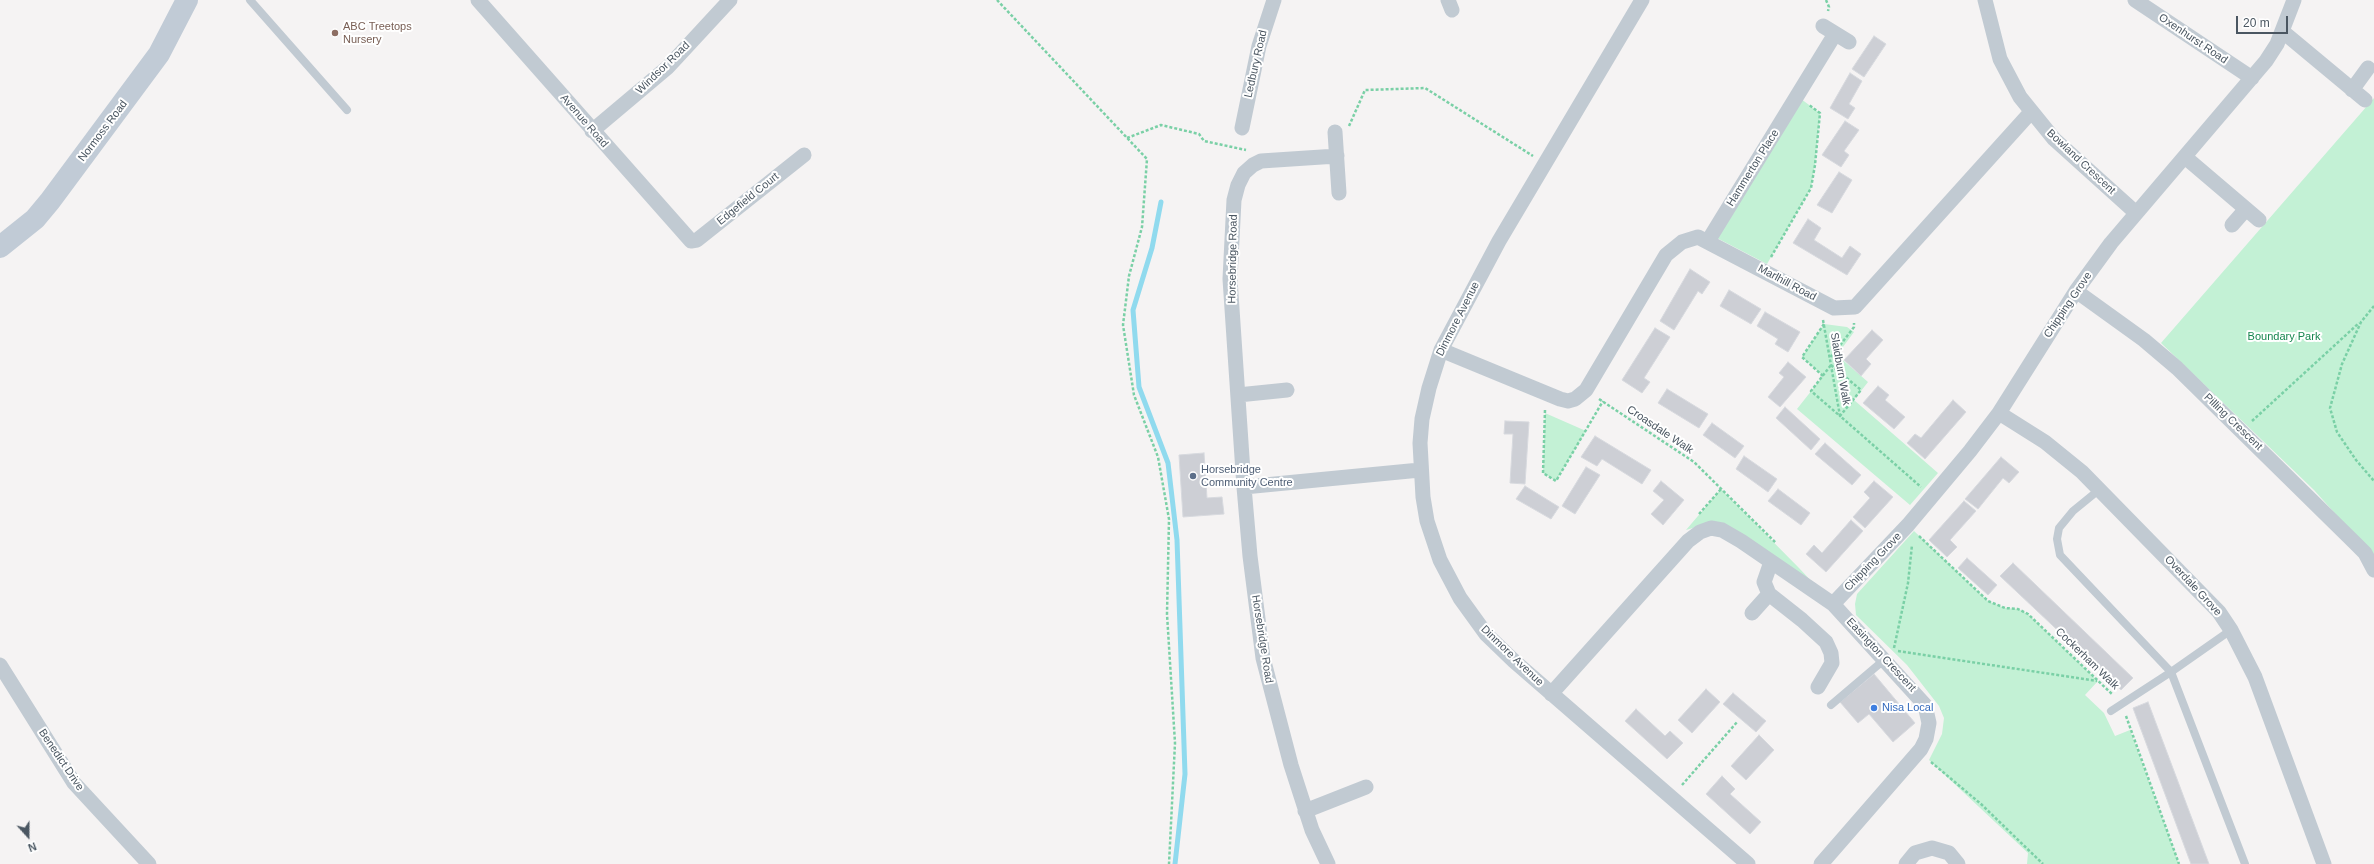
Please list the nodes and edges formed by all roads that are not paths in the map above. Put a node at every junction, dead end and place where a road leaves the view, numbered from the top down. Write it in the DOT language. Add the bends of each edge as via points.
graph roads {
  1 [pos="187,0"];
  2 [pos="250,0"];
  3 [pos="478,0"];
  4 [pos="730,0"];
  5 [pos="1274,0"];
  6 [pos="1642,0"];
  7 [pos="1985,0"];
  8 [pos="2135,0"];
  9 [pos="2294,0"];
  10 [pos="2282,30"];
  11 [pos="1849,42"];
  12 [pos="2368,68"];
  13 [pos="2252,78"];
  14 [pos="2352,90"];
  15 [pos="2365,100"];
  16 [pos="347,110"];
  17 [pos="2031,112"];
  18 [pos="1242,128"];
  19 [pos="592,131"];
  20 [pos="1335,132"];
  21 [pos="804,155"];
  22 [pos="1337,156"];
  23 [pos="2185,157"];
  24 [pos="1339,193"];
  25 [pos="2246,209"];
  26 [pos="2135,212"];
  27 [pos="2259,220"];
  28 [pos="2232,225"];
  29 [pos="691,241"];
  30 [pos="1708,241"];
  31 [pos="0,247"];
  32 [pos="2076,291"];
  33 [pos="1441,350"];
  34 [pos="1287,390"];
  35 [pos="1238,395"];
  36 [pos="1999,413"];
  37 [pos="1420,470"];
  38 [pos="1244,487"];
  39 [pos="2100,489"];
  40 [pos="1771,562"];
  41 [pos="2374,570"];
  42 [pos="1769,594"];
  43 [pos="1833,604"];
  44 [pos="1752,613"];
  45 [pos="2231,630"];
  46 [pos="1889,655"];
  47 [pos="0,665"];
  48 [pos="2171,672"];
  49 [pos="1818,687"];
  50 [pos="1552,694"];
  51 [pos="1831,706"];
  52 [pos="2111,711"];
  53 [pos="1366,787"];
  54 [pos="1305,811"];
  55 [pos="149,864"];
  56 [pos="1328,864"];
  57 [pos="1748,864"];
  58 [pos="1820,864"];
  59 [pos="1906,864"];
  60 [pos="1958,864"];
  61 [pos="2245,864"];
  62 [pos="2324,864"];
  1 -- 31 [label="main road, Normoss Road" via="159,54 55,195 35,219"];
  2 -- 16 [label="lane"];
  3 -- 19 [label="street, Avenue Road"];
  4 -- 19 [label="street, Windsor Road" via="668,67"];
  5 -- 18 [label="street, Ledbury Road" via="1259,46"];
  6 -- 33 [label="street, Dinmore Avenue" via="1499,241"];
  7 -- 17 [label="street, Bowland Crescent" via="1992,36 2003,67"];
  8 -- 13 [label="street, Oxenhurst Road"];
  9 -- 10 [label="street, Chipping Grove"];
  10 -- 13 [label="street, Chipping Grove" via="2271,54"];
  10 -- 14 [label="street"];
  11 -- 30 [label="street, Hammerton Place" via="1829,30 1797,96"];
  12 -- 14 [label="street"];
  13 -- 23 [label="street, Chipping Grove"];
  14 -- 15 [label="street"];
  17 -- 26 [label="street, Bowland Crescent" via="2054,139"];
  17 -- 30 [label="street, Marlhill Road" via="1855,307 1834,308"];
  19 -- 29 [label="street, Avenue Road"];
  20 -- 22 [label="street"];
  21 -- 29 [label="street, Edgefield Court" via="697,240"];
  22 -- 24 [label="street"];
  22 -- 35 [label="street, Horsebridge Road" via="1261,161 1244,173 1238,185 1234,200 1230,279"];
  23 -- 25 [label="street"];
  23 -- 26 [label="street, Chipping Grove"];
  25 -- 27 [label="street"];
  25 -- 28 [label="street"];
  26 -- 32 [label="street, Chipping Grove"];
  30 -- 33 [label="street, Marlhill Road" via="1698,237 1690,239 1666,255 1586,390 1568,401"];
  32 -- 36 [label="street, Chipping Grove"];
  32 -- 41 [label="street, Pilling Crescent" via="2144,340 2241,429 2365,553"];
  33 -- 37 [label="street, Dinmore Avenue" via="1422,419"];
  34 -- 35 [label="street"];
  35 -- 38 [label="street, Horsebridge Road"];
  36 -- 39 [label="street, Overdale Grove" via="2045,442"];
  36 -- 43 [label="street, Chipping Grove" via="1932,497 1911,528"];
  37 -- 38 [label="street"];
  37 -- 50 [label="street, Dinmore Avenue" via="1433,541 1460,598 1486,634"];
  38 -- 54 [label="street, Horsebridge Road" via="1263,658"];
  39 -- 45 [label="street, Overdale Grove" via="2219,612"];
  39 -- 48 [label="lane" via="2073,511 2059,528 2057,538 2060,555"];
  40 -- 42 [label="street" via="1764,582"];
  40 -- 43 [label="street, Easington Crescent"];
  40 -- 50 [label="street, Easington Crescent" via="1722,530 1712,528 1700,532 1688,541"];
  42 -- 44 [label="street"];
  42 -- 49 [label="street" via="1826,642 1832,663"];
  43 -- 46 [label="street, Easington Crescent" via="1874,648"];
  45 -- 48 [label="lane"];
  45 -- 62 [label="street, Overdale Grove" via="2256,677"];
  46 -- 51 [label="lane"];
  46 -- 58 [label="street, Easington Crescent" via="1926,705 1929,723 1926,739 1919,751"];
  47 -- 55 [label="street, Benedict Drive" via="74,783"];
  48 -- 52 [label="lane"];
  48 -- 61 [label="lane"];
  50 -- 57 [label="street, Dinmore Avenue"];
  53 -- 54 [label="street"];
  54 -- 56 [label="street, Horsebridge Road"];
  59 -- 60 [label="street" via="1915,853 1932,848 1949,854"];
}
